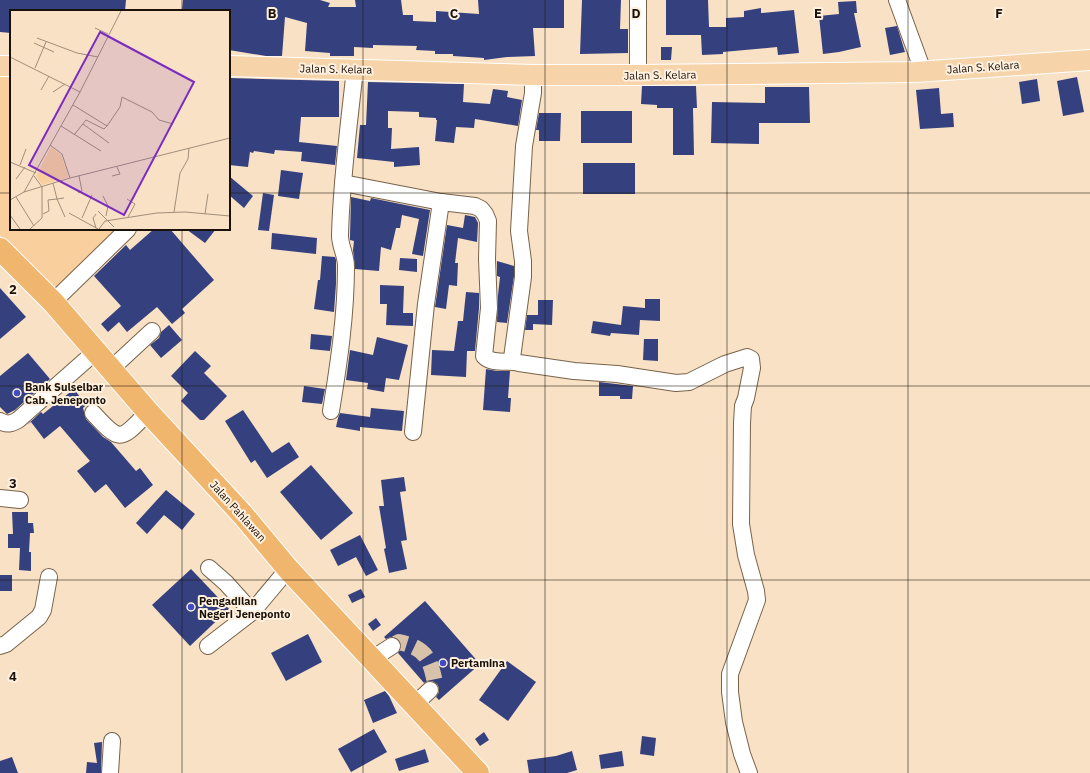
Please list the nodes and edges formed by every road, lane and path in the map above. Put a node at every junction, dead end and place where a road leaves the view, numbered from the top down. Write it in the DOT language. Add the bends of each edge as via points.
graph roads {
  1 [pos="638,0"];
  2 [pos="897,0"];
  3 [pos="1090,60"];
  4 [pos="230,66"];
  5 [pos="355,69"];
  6 [pos="923,71"];
  7 [pos="534,75"];
  8 [pos="638,75"];
  9 [pos="344,183"];
  10 [pos="441,202"];
  11 [pos="127,230"];
  12 [pos="0,249"];
  13 [pos="52,302"];
  14 [pos="152,331"];
  15 [pos="95,352"];
  16 [pos="515,362"];
  17 [pos="111,370"];
  18 [pos="331,411"];
  19 [pos="148,412"];
  20 [pos="93,413"];
  21 [pos="0,421"];
  22 [pos="413,432"];
  23 [pos="0,498"];
  24 [pos="20,500"];
  25 [pos="209,568"];
  26 [pos="288,569"];
  27 [pos="49,577"];
  28 [pos="252,612"];
  29 [pos="0,646"];
  30 [pos="208,646"];
  31 [pos="392,646"];
  32 [pos="372,659"];
  33 [pos="430,690"];
  34 [pos="414,704"];
  35 [pos="112,741"];
  36 [pos="110,773"];
  37 [pos="478,773"];
  38 [pos="749,773"];
  1 -- 8 [label="street"];
  2 -- 6 [label="street"];
  3 -- 6 [label="main road, Jalan S. Kelara"];
  4 -- 5 [label="main road, Jalan S. Kelara"];
  5 -- 7 [label="main road, Jalan S. Kelara"];
  5 -- 9 [label="street"];
  6 -- 8 [label="main road, Jalan S. Kelara"];
  7 -- 8 [label="main road, Jalan S. Kelara"];
  7 -- 16 [label="street" via="524,146 519,231 523,277 512,358"];
  9 -- 10 [label="street"];
  9 -- 18 [label="street" via="340,238 346,266 342,348"];
  10 -- 16 [label="street" via="476,206 485,214 488,221 489,308 484,356 495,361"];
  10 -- 22 [label="street" via="426,304"];
  11 -- 13 [label="street"];
  12 -- 13 [label="highway, Jalan Pahlawan"];
  13 -- 15 [label="highway, Jalan Pahlawan"];
  14 -- 17 [label="street"];
  15 -- 17 [label="highway, Jalan Pahlawan"];
  15 -- 21 [label="street" via="18,420 10,424"];
  16 -- 38 [label="street" via="676,383 689,382 741,358 751,359 752,368 743,406 741,517 756,600 730,674 734,722"];
  17 -- 19 [label="highway, Jalan Pahlawan"];
  19 -- 20 [label="street" via="123,435 112,432"];
  19 -- 26 [label="highway, Jalan Pahlawan" via="244,515"];
  23 -- 24 [label="street"];
  25 -- 28 [label="street"];
  26 -- 28 [label="street"];
  26 -- 32 [label="highway, Jalan Pahlawan"];
  27 -- 29 [label="street" via="43,610 39,617"];
  28 -- 30 [label="street"];
  31 -- 32 [label="street"];
  32 -- 34 [label="highway, Jalan Pahlawan"];
  33 -- 34 [label="street"];
  34 -- 37 [label="highway, Jalan Pahlawan"];
  35 -- 36 [label="street"];
}
